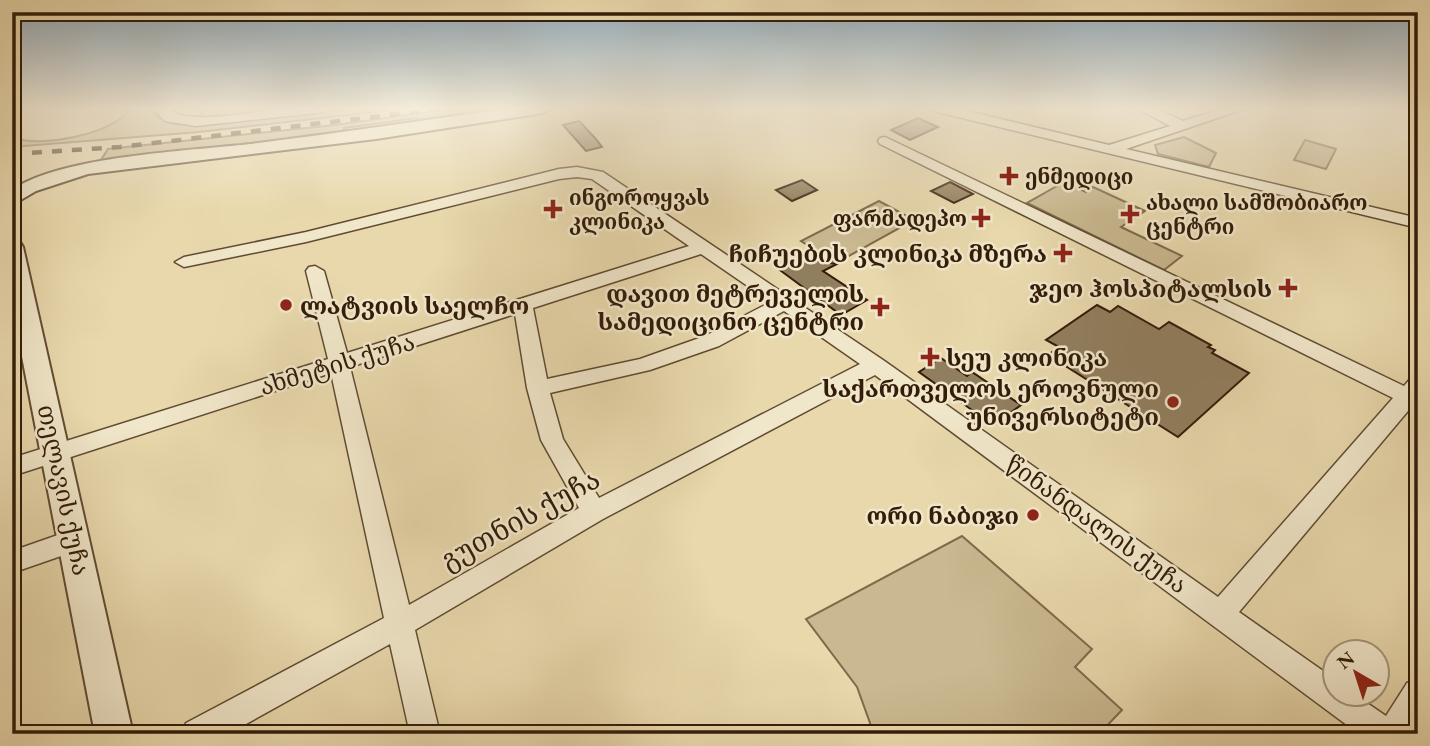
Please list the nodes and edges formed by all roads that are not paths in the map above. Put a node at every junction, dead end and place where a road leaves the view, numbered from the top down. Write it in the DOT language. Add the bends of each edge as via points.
graph roads {
  1 [pos="303,143"];
  2 [pos="889,143"];
  3 [pos="1079,143"];
  4 [pos="1130,143"];
  5 [pos="1108,150"];
  6 [pos="12,199"];
  7 [pos="1418,223"];
  8 [pos="701,248"];
  9 [pos="13,257"];
  10 [pos="184,262"];
  11 [pos="315,271"];
  12 [pos="786,302"];
  13 [pos="523,306"];
  14 [pos="340,363"];
  15 [pos="876,365"];
  16 [pos="538,388"];
  17 [pos="1412,390"];
  18 [pos="56,453"];
  19 [pos="12,467"];
  20 [pos="594,512"];
  21 [pos="75,540"];
  22 [pos="12,562"];
  23 [pos="1220,614"];
  24 [pos="400,624"];
  25 [pos="1418,693"];
  26 [pos="114,734"];
  27 [pos="197,734"];
  28 [pos="425,734"];
  29 [pos="1385,734"];
  30 [pos="1392,734"];
  1 -- 6 [label="street" via="86,169 29,187"];
  2 -- 17 [label="street"];
  3 -- 5 [label="street"];
  4 -- 5 [label="street"];
  5 -- 7 [label="street"];
  8 -- 10 [label="street, წინანდალის ქუჩა" via="597,175 577,172"];
  8 -- 12 [label="street, წინანდალის ქუჩა"];
  8 -- 13 [label="street, ახმეტის ქუჩა"];
  9 -- 18 [label="street, თელავის ქუჩა"];
  11 -- 14 [label="street"];
  12 -- 15 [label="street, წინანდალის ქუჩა"];
  12 -- 16 [label="street" via="712,341 643,365"];
  13 -- 14 [label="street, ახმეტის ქუჩა"];
  13 -- 16 [label="street"];
  14 -- 18 [label="street, ახმეტის ქუჩა"];
  14 -- 24 [label="street"];
  15 -- 20 [label="street, გუთნის ქუჩა"];
  15 -- 23 [label="street, წინანდალის ქუჩა"];
  16 -- 20 [label="street" via="552,440"];
  17 -- 23 [label="street"];
  18 -- 19 [label="street, ახმეტის ქუჩა"];
  18 -- 21 [label="street, თელავის ქუჩა"];
  20 -- 24 [label="street, გუთნის ქუჩა"];
  21 -- 22 [label="street"];
  21 -- 26 [label="street, თელავის ქუჩა"];
  23 -- 29 [label="street, წინანდალის ქუჩა"];
  24 -- 27 [label="street, გუთნის ქუჩა"];
  24 -- 28 [label="street"];
  25 -- 30 [label="street"];
}
